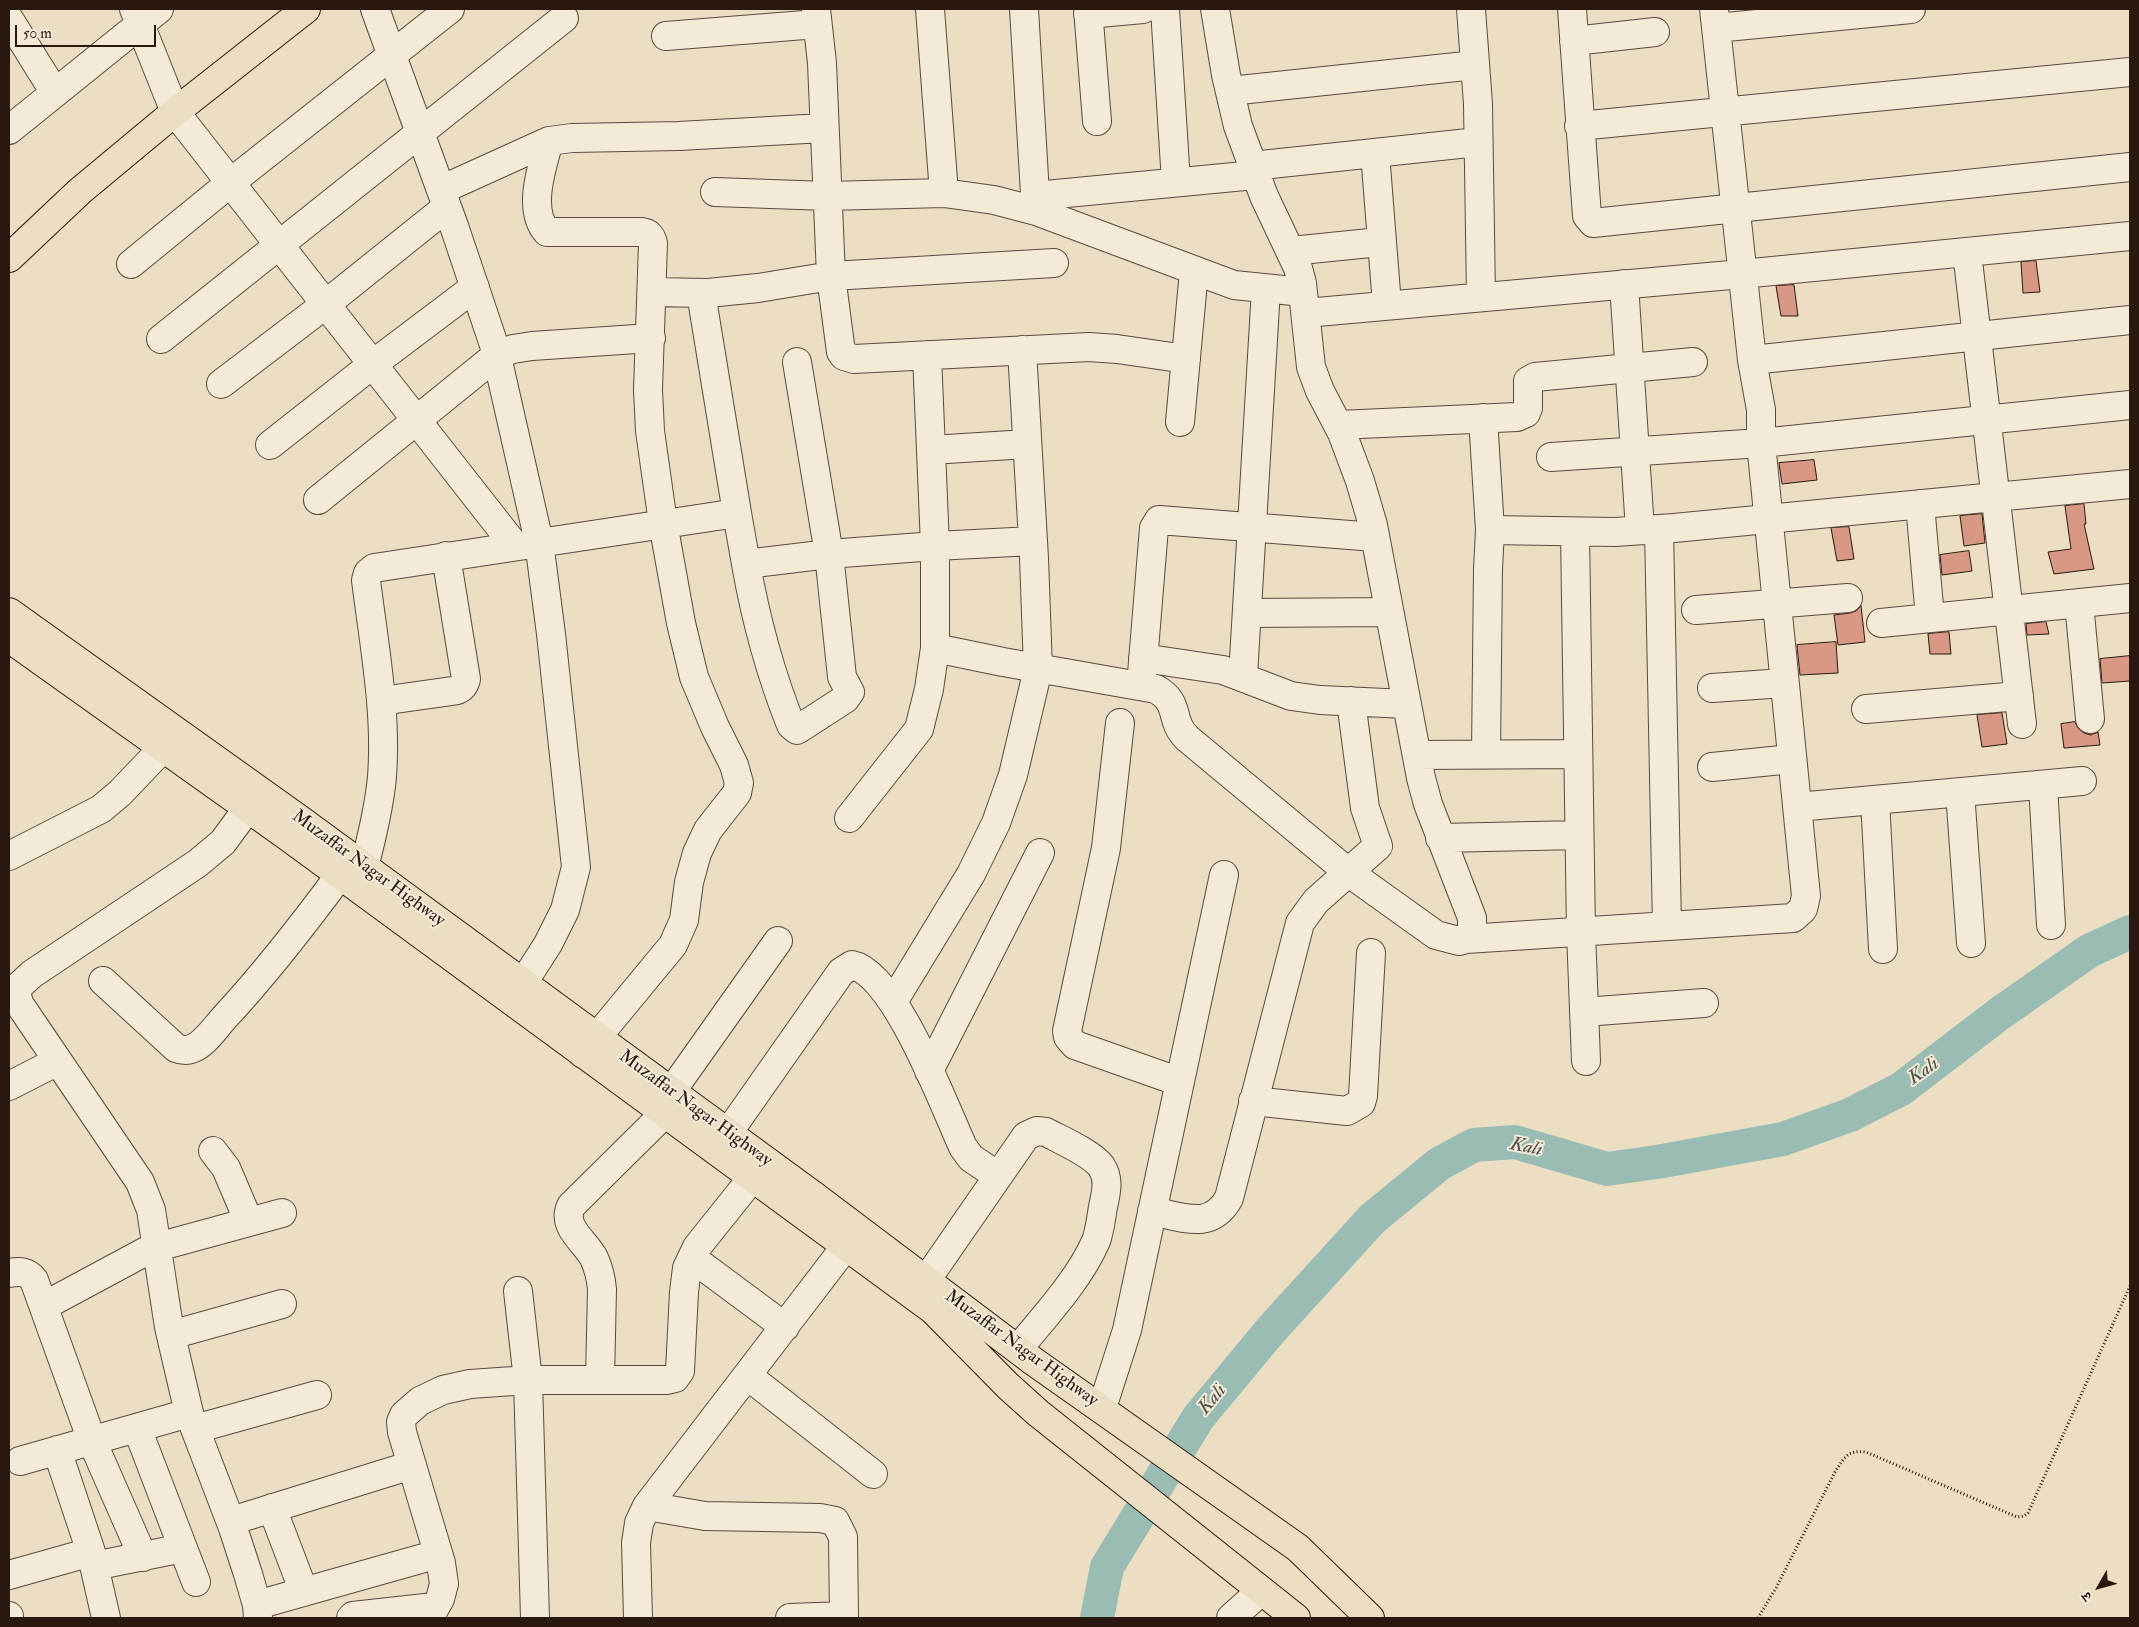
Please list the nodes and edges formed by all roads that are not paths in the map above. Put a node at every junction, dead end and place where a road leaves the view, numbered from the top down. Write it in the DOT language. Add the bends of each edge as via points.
graph roads {
  1 [pos="306,9"];
  2 [pos="375,9"];
  3 [pos="450,9"];
  4 [pos="930,9"];
  5 [pos="1024,9"];
  6 [pos="1143,9"];
  7 [pos="1165,9"];
  8 [pos="1215,9"];
  9 [pos="1471,9"];
  10 [pos="1572,9"];
  11 [pos="1911,9"];
  12 [pos="1088,11"];
  13 [pos="144,14"];
  14 [pos="816,17"];
  15 [pos="564,18"];
  16 [pos="1715,18"];
  17 [pos="9,20"];
  18 [pos="1655,32"];
  19 [pos="666,36"];
  20 [pos="1574,41"];
  21 [pos="392,54"];
  22 [pos="1475,65"];
  23 [pos="2130,76"];
  24 [pos="1230,91"];
  25 [pos="55,93"];
  26 [pos="175,112"];
  27 [pos="1725,113"];
  28 [pos="1097,121"];
  29 [pos="1579,126"];
  30 [pos="824,128"];
  31 [pos="9,130"];
  32 [pos="420,132"];
  33 [pos="549,141"];
  34 [pos="1478,142"];
  35 [pos="1375,153"];
  36 [pos="2130,167"];
  37 [pos="1253,171"];
  38 [pos="230,182"];
  39 [pos="1176,182"];
  40 [pos="714,192"];
  41 [pos="944,193"];
  42 [pos="827,196"];
  43 [pos="444,199"];
  44 [pos="1036,204"];
  45 [pos="1735,209"];
  46 [pos="2130,236"];
  47 [pos="1380,242"];
  48 [pos="279,245"];
  49 [pos="1291,251"];
  50 [pos="1967,252"];
  51 [pos="9,258"];
  52 [pos="1054,263"];
  53 [pos="131,264"];
  54 [pos="1194,271"];
  55 [pos="1742,274"];
  56 [pos="831,276"];
  57 [pos="1624,284"];
  58 [pos="475,287"];
  59 [pos="1266,289"];
  60 [pos="652,292"];
  61 [pos="701,293"];
  62 [pos="1481,296"];
  63 [pos="1304,302"];
  64 [pos="326,304"];
  65 [pos="1387,305"];
  66 [pos="2130,320"];
  67 [pos="1978,336"];
  68 [pos="651,338"];
  69 [pos="161,339"];
  70 [pos="1022,350"];
  71 [pos="497,355"];
  72 [pos="927,355"];
  73 [pos="1186,359"];
  74 [pos="1752,360"];
  75 [pos="797,362"];
  76 [pos="1692,362"];
  77 [pos="373,364"];
  78 [pos="1630,368"];
  79 [pos="221,384"];
  80 [pos="2130,405"];
  81 [pos="1483,418"];
  82 [pos="1987,419"];
  83 [pos="417,420"];
  84 [pos="1180,422"];
  85 [pos="1338,425"];
  86 [pos="1761,442"];
  87 [pos="270,444"];
  88 [pos="1027,444"];
  89 [pos="931,450"];
  90 [pos="1635,452"];
  91 [pos="1551,457"];
  92 [pos="2130,484"];
  93 [pos="1996,497"];
  94 [pos="318,500"];
  95 [pos="1920,504"];
  96 [pos="738,513"];
  97 [pos="1768,519"];
  98 [pos="663,523"];
  99 [pos="1252,528"];
  100 [pos="1490,530"];
  101 [pos="1649,530"];
  102 [pos="1575,532"];
  103 [pos="1375,537"];
  104 [pos="1033,541"];
  105 [pos="527,544"];
  106 [pos="935,546"];
  107 [pos="830,554"];
  108 [pos="446,556"];
  109 [pos="746,564"];
  110 [pos="1848,598"];
  111 [pos="2130,598"];
  112 [pos="1777,603"];
  113 [pos="2079,603"];
  114 [pos="2009,609"];
  115 [pos="1696,610"];
  116 [pos="9,612"];
  117 [pos="1389,612"];
  118 [pos="1247,613"];
  119 [pos="1930,618"];
  120 [pos="1881,623"];
  121 [pos="9,638"];
  122 [pos="935,648"];
  123 [pos="1143,658"];
  124 [pos="1038,669"];
  125 [pos="1243,676"];
  126 [pos="1784,683"];
  127 [pos="1141,686"];
  128 [pos="1712,688"];
  129 [pos="2019,696"];
  130 [pos="381,701"];
  131 [pos="1351,702"];
  132 [pos="1407,704"];
  133 [pos="1866,709"];
  134 [pos="2090,719"];
  135 [pos="1120,723"];
  136 [pos="2022,724"];
  137 [pos="163,748"];
  138 [pos="1486,754"];
  139 [pos="1578,754"];
  140 [pos="1417,755"];
  141 [pos="1792,759"];
  142 [pos="1712,767"];
  143 [pos="2082,781"];
  144 [pos="2042,785"];
  145 [pos="1960,792"];
  146 [pos="1875,800"];
  147 [pos="1797,807"];
  148 [pos="248,808"];
  149 [pos="849,818"];
  150 [pos="1579,835"];
  151 [pos="1440,838"];
  152 [pos="1040,853"];
  153 [pos="9,856"];
  154 [pos="352,871"];
  155 [pos="1348,872"];
  156 [pos="1224,875"];
  157 [pos="2051,925"];
  158 [pos="1667,926"];
  159 [pos="1581,932"];
  160 [pos="1466,939"];
  161 [pos="778,941"];
  162 [pos="1971,943"];
  163 [pos="1883,950"];
  164 [pos="1372,953"];
  165 [pos="104,981"];
  166 [pos="523,983"];
  167 [pos="893,1002"];
  168 [pos="1704,1003"];
  169 [pos="1584,1012"];
  170 [pos="590,1046"];
  171 [pos="58,1061"];
  172 [pos="1586,1061"];
  173 [pos="929,1071"];
  174 [pos="1180,1082"];
  175 [pos="9,1086"];
  176 [pos="1254,1101"];
  177 [pos="668,1102"];
  178 [pos="728,1133"];
  179 [pos="213,1151"];
  180 [pos="998,1176"];
  181 [pos="753,1177"];
  182 [pos="1152,1211"];
  183 [pos="282,1213"];
  184 [pos="248,1222"];
  185 [pos="846,1246"];
  186 [pos="156,1247"];
  187 [pos="692,1258"];
  188 [pos="9,1273"];
  189 [pos="926,1280"];
  190 [pos="518,1291"];
  191 [pos="282,1304"];
  192 [pos="44,1306"];
  193 [pos="785,1326"];
  194 [pos="171,1335"];
  195 [pos="1018,1349"];
  196 [pos="748,1376"];
  197 [pos="528,1380"];
  198 [pos="600,1380"];
  199 [pos="317,1395"];
  200 [pos="1107,1411"];
  201 [pos="192,1421"];
  202 [pos="137,1428"];
  203 [pos="92,1441"];
  204 [pos="57,1450"];
  205 [pos="20,1461"];
  206 [pos="412,1465"];
  207 [pos="873,1474"];
  208 [pos="647,1506"];
  209 [pos="272,1508"];
  210 [pos="230,1521"];
  211 [pos="183,1548"];
  212 [pos="438,1554"];
  213 [pos="143,1556"];
  214 [pos="92,1559"];
  215 [pos="9,1575"];
  216 [pos="196,1582"];
  217 [pos="1257,1587"];
  218 [pos="304,1592"];
  219 [pos="257,1612"];
  220 [pos="431,1612"];
  221 [pos="844,1617"];
  222 [pos="106,1618"];
  223 [pos="351,1618"];
  224 [pos="535,1618"];
  225 [pos="638,1618"];
  226 [pos="790,1618"];
  227 [pos="1231,1618"];
  228 [pos="1296,1618"];
  229 [pos="1370,1618"];
  1 -- 26 [label="main road"];
  2 -- 21 [label="street"];
  3 -- 21 [label="street"];
  4 -- 41 [label="street"];
  5 -- 44 [label="street"];
  6 -- 12 [label="street"];
  7 -- 39 [label="street"];
  8 -- 24 [label="street"];
  9 -- 22 [label="street"];
  10 -- 20 [label="street"];
  11 -- 16 [label="street"];
  12 -- 28 [label="street"];
  13 -- 25 [label="street"];
  13 -- 26 [label="street"];
  14 -- 19 [label="street"];
  14 -- 30 [label="street" via="822,63"];
  15 -- 32 [label="street"];
  16 -- 27 [label="street"];
  17 -- 25 [label="street"];
  18 -- 20 [label="street"];
  20 -- 29 [label="street"];
  21 -- 32 [label="street"];
  21 -- 38 [label="street"];
  22 -- 24 [label="street"];
  22 -- 34 [label="street"];
  23 -- 27 [label="street"];
  24 -- 37 [label="street"];
  25 -- 31 [label="street"];
  26 -- 38 [label="street"];
  26 -- 51 [label="main road" via="80,191"];
  27 -- 29 [label="street"];
  27 -- 45 [label="street"];
  29 -- 45 [label="street" via="1587,216 1593,223"];
  30 -- 33 [label="street"];
  30 -- 42 [label="street"];
  32 -- 43 [label="street"];
  32 -- 48 [label="street"];
  33 -- 43 [label="street"];
  33 -- 60 [label="street" via="538,184 544,228 551,233 648,233 653,243"];
  34 -- 35 [label="street"];
  34 -- 62 [label="street"];
  35 -- 37 [label="street"];
  35 -- 47 [label="street"];
  36 -- 45 [label="street"];
  37 -- 39 [label="street"];
  37 -- 49 [label="street"];
  38 -- 48 [label="street"];
  38 -- 53 [label="street"];
  39 -- 44 [label="street"];
  40 -- 42 [label="street"];
  41 -- 42 [label="street"];
  41 -- 44 [label="street"];
  42 -- 56 [label="street"];
  43 -- 58 [label="street"];
  43 -- 64 [label="street"];
  44 -- 54 [label="street"];
  45 -- 55 [label="street"];
  46 -- 50 [label="street"];
  47 -- 49 [label="street"];
  47 -- 65 [label="street"];
  48 -- 64 [label="street"];
  48 -- 69 [label="street"];
  49 -- 63 [label="street" via="1298,268"];
  50 -- 55 [label="street"];
  50 -- 67 [label="street"];
  52 -- 56 [label="street"];
  54 -- 59 [label="street" via="1234,285"];
  54 -- 73 [label="street"];
  55 -- 57 [label="street"];
  55 -- 74 [label="street"];
  56 -- 61 [label="street"];
  56 -- 72 [label="street" via="844,356 854,359"];
  57 -- 62 [label="street"];
  57 -- 78 [label="street"];
  58 -- 71 [label="street"];
  58 -- 77 [label="street"];
  59 -- 63 [label="street"];
  59 -- 99 [label="street"];
  60 -- 61 [label="street"];
  60 -- 68 [label="street"];
  61 -- 96 [label="street"];
  62 -- 65 [label="street"];
  63 -- 65 [label="street"];
  63 -- 85 [label="street" via="1311,367"];
  64 -- 77 [label="street"];
  64 -- 79 [label="street"];
  66 -- 67 [label="street"];
  67 -- 74 [label="street"];
  67 -- 82 [label="street"];
  68 -- 71 [label="street" via="532,346"];
  68 -- 98 [label="street" via="650,431"];
  70 -- 72 [label="street"];
  70 -- 73 [label="street" via="1089,347"];
  70 -- 88 [label="street"];
  71 -- 83 [label="street"];
  71 -- 105 [label="street"];
  72 -- 89 [label="street"];
  73 -- 84 [label="street"];
  74 -- 86 [label="street" via="1761,410"];
  75 -- 107 [label="street"];
  76 -- 78 [label="street"];
  77 -- 83 [label="street"];
  77 -- 87 [label="street"];
  78 -- 81 [label="street" via="1530,378 1526,413 1517,417"];
  78 -- 90 [label="street"];
  80 -- 82 [label="street"];
  81 -- 85 [label="street"];
  81 -- 100 [label="street"];
  82 -- 86 [label="street"];
  82 -- 93 [label="street"];
  83 -- 94 [label="street"];
  83 -- 105 [label="street"];
  85 -- 103 [label="street" via="1360,481"];
  86 -- 90 [label="street"];
  86 -- 97 [label="street"];
  88 -- 89 [label="street"];
  88 -- 104 [label="street"];
  89 -- 106 [label="street"];
  90 -- 91 [label="street"];
  90 -- 101 [label="street"];
  92 -- 93 [label="street"];
  93 -- 95 [label="street"];
  93 -- 114 [label="street"];
  95 -- 97 [label="street"];
  95 -- 119 [label="street"];
  96 -- 98 [label="street"];
  96 -- 109 [label="street"];
  97 -- 101 [label="street"];
  97 -- 112 [label="street"];
  98 -- 105 [label="street"];
  98 -- 170 [label="street" via="694,677 739,782 737,793 708,830 697,853 684,920 673,945"];
  99 -- 103 [label="street"];
  99 -- 118 [label="street"];
  99 -- 123 [label="street" via="1162,520 1155,523"];
  100 -- 102 [label="street"];
  100 -- 138 [label="street"];
  101 -- 102 [label="street"];
  101 -- 158 [label="street"];
  102 -- 139 [label="street"];
  103 -- 117 [label="street"];
  104 -- 106 [label="street"];
  104 -- 124 [label="street"];
  105 -- 108 [label="street"];
  105 -- 166 [label="street" via="551,634 576,867 565,910"];
  106 -- 107 [label="street"];
  106 -- 122 [label="street"];
  107 -- 109 [label="street"];
  107 -- 109 [label="street" via="842,677 850,692 845,699 797,730 791,725 763,647"];
  108 -- 130 [label="street" via="386,565 368,573 366,580"];
  108 -- 130 [label="street" via="466,679 464,685 459,690"];
  110 -- 112 [label="street"];
  111 -- 113 [label="street"];
  112 -- 115 [label="street"];
  112 -- 126 [label="street"];
  113 -- 114 [label="street"];
  113 -- 134 [label="street"];
  114 -- 119 [label="street"];
  114 -- 129 [label="street"];
  116 -- 154 [label="main road, Muzaffar Nagar Highway"];
  117 -- 118 [label="street"];
  117 -- 132 [label="street"];
  118 -- 125 [label="street"];
  119 -- 120 [label="street"];
  121 -- 137 [label="main road, Muzaffar Nagar Highway"];
  122 -- 124 [label="street"];
  122 -- 149 [label="street" via="919,729"];
  123 -- 125 [label="street"];
  123 -- 127 [label="street"];
  124 -- 127 [label="street"];
  124 -- 167 [label="street" via="1013,775 996,823 971,874"];
  125 -- 131 [label="street" via="1291,696"];
  126 -- 128 [label="street"];
  126 -- 141 [label="street"];
  127 -- 155 [label="street" via="1167,695 1177,725 1187,738"];
  129 -- 133 [label="street"];
  129 -- 136 [label="street"];
  130 -- 154 [label="street" via="382,776 377,819"];
  131 -- 132 [label="street"];
  131 -- 155 [label="street" via="1365,808 1370,829 1378,843 1375,850"];
  132 -- 140 [label="street"];
  135 -- 174 [label="street" via="1106,848 1068,1037 1075,1045"];
  137 -- 148 [label="main road, Muzaffar Nagar Highway"];
  137 -- 153 [label="street" via="101,808"];
  138 -- 139 [label="street"];
  138 -- 140 [label="street"];
  139 -- 150 [label="street"];
  140 -- 151 [label="street"];
  141 -- 142 [label="street"];
  141 -- 147 [label="street"];
  143 -- 144 [label="street"];
  144 -- 145 [label="street"];
  144 -- 157 [label="street"];
  145 -- 146 [label="street"];
  145 -- 162 [label="street"];
  146 -- 147 [label="street"];
  146 -- 163 [label="street"];
  147 -- 158 [label="street" via="1806,896 1800,914 1793,918"];
  148 -- 154 [label="main road, Muzaffar Nagar Highway"];
  148 -- 171 [label="street" via="223,842 198,863 32,974 19,986 16,994 20,1005"];
  150 -- 151 [label="street"];
  150 -- 159 [label="street"];
  151 -- 160 [label="street" via="1472,918 1472,934"];
  152 -- 173 [label="street"];
  154 -- 165 [label="street" via="251,989 204,1041 192,1049 176,1048"];
  154 -- 166 [label="main road, Muzaffar Nagar Highway"];
  154 -- 170 [label="main road, Muzaffar Nagar Highway"];
  155 -- 160 [label="street" via="1436,935 1453,940"];
  155 -- 176 [label="street" via="1316,901 1300,922"];
  156 -- 174 [label="street"];
  158 -- 159 [label="street"];
  159 -- 160 [label="street"];
  159 -- 169 [label="street"];
  161 -- 177 [label="street"];
  164 -- 176 [label="street" via="1361,1103 1347,1110"];
  166 -- 170 [label="main road, Muzaffar Nagar Highway"];
  167 -- 173 [label="street"];
  167 -- 178 [label="street" via="859,966 846,968"];
  168 -- 169 [label="street"];
  169 -- 172 [label="street"];
  170 -- 177 [label="main road, Muzaffar Nagar Highway"];
  171 -- 175 [label="street"];
  171 -- 186 [label="street" via="140,1182 151,1210"];
  173 -- 180 [label="street" via="963,1146 971,1158"];
  174 -- 182 [label="street"];
  176 -- 182 [label="street" via="1223,1210 1200,1220"];
  177 -- 178 [label="main road, Muzaffar Nagar Highway"];
  177 -- 181 [label="main road, Muzaffar Nagar Highway"];
  177 -- 198 [label="street" via="571,1206 568,1214 568,1222 593,1256 600,1275"];
  178 -- 189 [label="main road, Muzaffar Nagar Highway"];
  179 -- 184 [label="street" via="226,1168"];
  180 -- 189 [label="street"];
  180 -- 195 [label="street" via="1026,1136 1037,1131 1046,1132 1093,1158 1106,1176 1107,1190 1096,1240 1056,1303"];
  181 -- 185 [label="main road, Muzaffar Nagar Highway"];
  181 -- 187 [label="street"];
  182 -- 200 [label="street"];
  183 -- 184 [label="street"];
  184 -- 186 [label="street"];
  185 -- 193 [label="street"];
  185 -- 217 [label="main road, Muzaffar Nagar Highway" via="933,1310 1008,1386"];
  186 -- 192 [label="street"];
  186 -- 194 [label="street"];
  187 -- 193 [label="street"];
  187 -- 198 [label="street" via="687,1268 684,1292 682,1360 675,1378"];
  188 -- 192 [label="street" via="21,1271 29,1274"];
  189 -- 195 [label="main road, Muzaffar Nagar Highway"];
  190 -- 197 [label="street"];
  191 -- 194 [label="street"];
  192 -- 203 [label="street"];
  193 -- 196 [label="street"];
  194 -- 201 [label="street"];
  195 -- 200 [label="main road, Muzaffar Nagar Highway"];
  196 -- 207 [label="street"];
  196 -- 208 [label="street"];
  197 -- 198 [label="street"];
  197 -- 206 [label="street" via="470,1384 443,1390 420,1401 401,1422"];
  197 -- 224 [label="street"];
  199 -- 201 [label="street"];
  200 -- 229 [label="main road, Muzaffar Nagar Highway" via="1298,1548"];
  201 -- 202 [label="street"];
  201 -- 210 [label="street"];
  202 -- 203 [label="street"];
  202 -- 211 [label="street"];
  203 -- 204 [label="street"];
  203 -- 213 [label="street"];
  204 -- 205 [label="street"];
  204 -- 214 [label="street"];
  206 -- 209 [label="street"];
  206 -- 212 [label="street"];
  208 -- 221 [label="street" via="705,1516 835,1521 843,1537"];
  208 -- 225 [label="street" via="639,1524 636,1543"];
  209 -- 210 [label="street"];
  209 -- 218 [label="street"];
  210 -- 219 [label="street"];
  211 -- 213 [label="street"];
  211 -- 216 [label="street"];
  212 -- 218 [label="street"];
  212 -- 220 [label="street" via="444,1584 440,1599"];
  213 -- 214 [label="street"];
  214 -- 215 [label="street"];
  214 -- 222 [label="street"];
  217 -- 227 [label="street"];
  217 -- 228 [label="main road, Muzaffar Nagar Highway"];
  218 -- 219 [label="street"];
  220 -- 223 [label="street"];
  221 -- 226 [label="street"];
}
